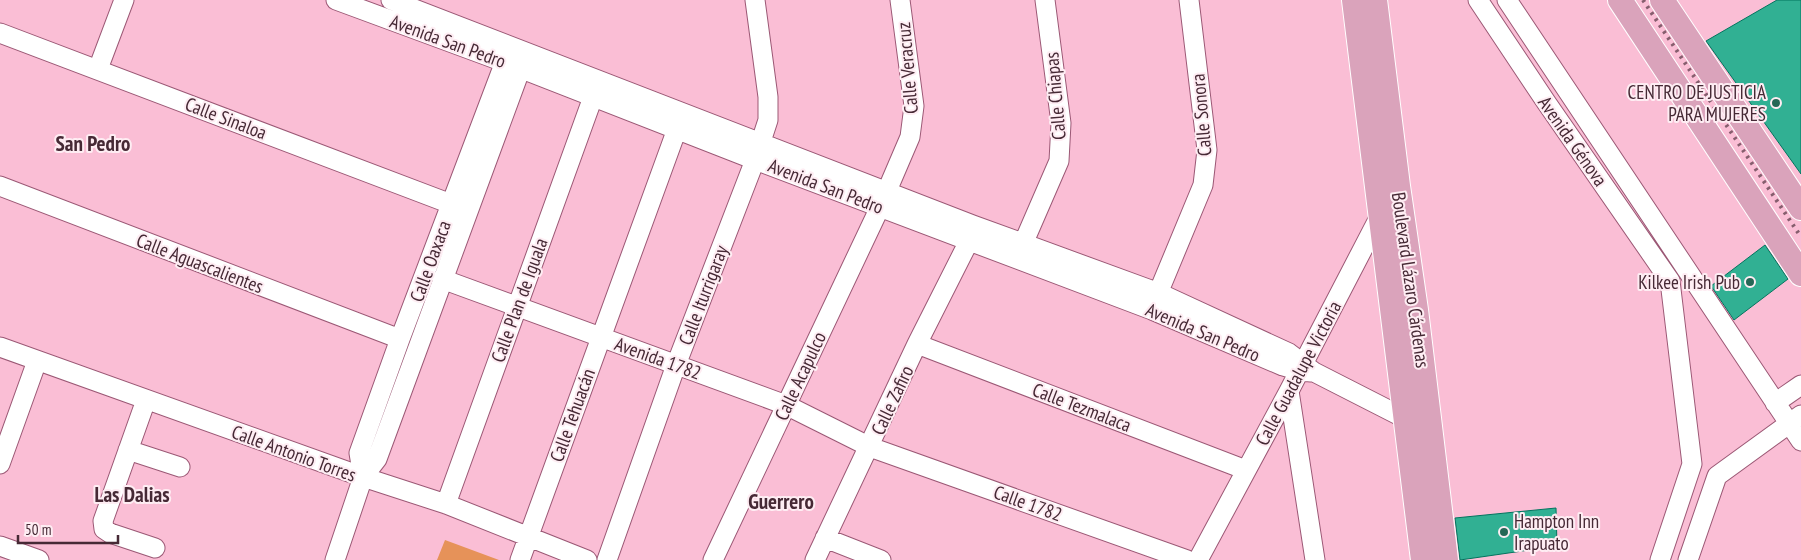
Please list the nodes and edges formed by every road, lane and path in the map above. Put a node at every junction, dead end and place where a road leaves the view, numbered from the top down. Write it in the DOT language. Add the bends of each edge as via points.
graph roads {
  1 [pos="124,0"];
  2 [pos="336,0"];
  3 [pos="391,0"];
  4 [pos="755,0"];
  5 [pos="900,0"];
  6 [pos="1045,0"];
  7 [pos="1189,0"];
  8 [pos="1354,0"];
  9 [pos="1375,0"];
  10 [pos="1478,0"];
  11 [pos="1507,0"];
  12 [pos="1620,0"];
  13 [pos="1662,0"];
  14 [pos="427,15"];
  15 [pos="0,33"];
  16 [pos="515,57"];
  17 [pos="98,69"];
  18 [pos="1567,89"];
  19 [pos="593,97"];
  20 [pos="1546,102"];
  21 [pos="677,130"];
  22 [pos="758,152"];
  23 [pos="0,186"];
  24 [pos="1398,186"];
  25 [pos="883,199"];
  26 [pos="451,204"];
  27 [pos="1801,208"];
  28 [pos="1381,214"];
  29 [pos="969,241"];
  30 [pos="1023,244"];
  31 [pos="1685,268"];
  32 [pos="1801,274"];
  33 [pos="442,280"];
  34 [pos="1670,281"];
  35 [pos="1155,301"];
  36 [pos="517,306"];
  37 [pos="418,322"];
  38 [pos="601,337"];
  39 [pos="400,339"];
  40 [pos="918,344"];
  41 [pos="0,347"];
  42 [pos="37,361"];
  43 [pos="676,365"];
  44 [pos="1306,369"];
  45 [pos="1801,385"];
  46 [pos="1289,392"];
  47 [pos="146,400"];
  48 [pos="1775,403"];
  49 [pos="786,405"];
  50 [pos="1406,419"];
  51 [pos="1795,419"];
  52 [pos="1430,430"];
  53 [pos="1801,441"];
  54 [pos="870,447"];
  55 [pos="128,450"];
  56 [pos="0,464"];
  57 [pos="1692,464"];
  58 [pos="180,467"];
  59 [pos="1246,470"];
  60 [pos="1717,476"];
  61 [pos="363,477"];
  62 [pos="446,504"];
  63 [pos="528,536"];
  64 [pos="825,538"];
  65 [pos="0,546"];
  66 [pos="155,548"];
  67 [pos="39,560"];
  68 [pos="335,560"];
  69 [pos="520,560"];
  70 [pos="587,560"];
  71 [pos="607,560"];
  72 [pos="713,560"];
  73 [pos="815,560"];
  74 [pos="880,560"];
  75 [pos="1187,560"];
  76 [pos="1198,560"];
  77 [pos="1315,560"];
  78 [pos="1423,560"];
  79 [pos="1446,560"];
  80 [pos="1660,560"];
  81 [pos="1688,560"];
  1 -- 17 [label="street"];
  2 -- 14 [label="street, Avenida San Pedro"];
  3 -- 14 [label="street, Avenida San Pedro"];
  4 -- 22 [label="street, Calle Iturrigaray" via="768,97 768,120"];
  5 -- 25 [label="street, Calle Veracruz" via="914,106 910,137"];
  6 -- 30 [label="street, Calle Chiapas" via="1060,123 1059,161"];
  7 -- 35 [label="street, Calle Sonora" via="1207,150 1203,185"];
  8 -- 28 [label="main road, Boulevard Lázaro Cárdenas"];
  9 -- 24 [label="main road, Boulevard Lázaro Cárdenas"];
  10 -- 20 [label="street, Avenida Génova"];
  11 -- 18 [label="street, Avenida Génova"];
  12 -- 32 [label="main road"];
  13 -- 27 [label="main road"];
  14 -- 16 [label="street, Avenida San Pedro"];
  15 -- 17 [label="street, Calle Sinaloa"];
  16 -- 19 [label="street, Avenida San Pedro"];
  16 -- 22 [label="street, Avenida San Pedro"];
  16 -- 26 [label="street, Calle Oaxaca"];
  16 -- 33 [label="street, Calle Oaxaca"];
  17 -- 26 [label="street, Calle Sinaloa"];
  18 -- 20 [label="street"];
  18 -- 31 [label="street, Avenida Génova"];
  19 -- 21 [label="street, Avenida San Pedro"];
  19 -- 36 [label="street, Calle Plan de Iguala"];
  20 -- 34 [label="street, Avenida Génova"];
  21 -- 22 [label="street, Avenida San Pedro"];
  21 -- 38 [label="street, Calle Tehuacán"];
  22 -- 25 [label="street, Avenida San Pedro"];
  22 -- 43 [label="street, Calle Iturrigaray"];
  23 -- 39 [label="street, Calle Aguascalientes"];
  24 -- 28 [label="street, Calle Guadalupe Victoria"];
  24 -- 52 [label="main road, Boulevard Lázaro Cárdenas"];
  25 -- 29 [label="street, Avenida San Pedro"];
  25 -- 30 [label="street, Avenida San Pedro"];
  25 -- 49 [label="street, Calle Acapulco"];
  26 -- 37 [label="street, Calle Oaxaca"];
  28 -- 44 [label="street, Calle Guadalupe Victoria"];
  28 -- 50 [label="main road, Boulevard Lázaro Cárdenas"];
  29 -- 35 [label="street, Avenida San Pedro"];
  29 -- 40 [label="street, Calle Zafiro"];
  30 -- 35 [label="street, Avenida San Pedro"];
  31 -- 34 [label="street"];
  31 -- 48 [label="street, Avenida Génova"];
  33 -- 36 [label="street, Avenida 1782"];
  33 -- 37 [label="street, Calle Oaxaca"];
  34 -- 57 [label="street, Avenida Génova"];
  35 -- 44 [label="street, Avenida San Pedro" via="1289,353"];
  36 -- 38 [label="street, Avenida 1782"];
  36 -- 62 [label="street, Calle Plan de Iguala"];
  37 -- 39 [label="street, Calle Oaxaca"];
  37 -- 61 [label="street, Calle Oaxaca" via="377,459"];
  38 -- 43 [label="street, Avenida 1782"];
  38 -- 63 [label="street, Calle Tehuacán"];
  39 -- 61 [label="street, Calle Oaxaca" via="359,453"];
  40 -- 54 [label="street, Calle Zafiro"];
  40 -- 59 [label="street, Calle Tezmalaca"];
  41 -- 42 [label="street, Calle Antonio Torres"];
  42 -- 47 [label="street, Calle Antonio Torres"];
  42 -- 56 [label="street"];
  43 -- 49 [label="street, Avenida 1782"];
  43 -- 71 [label="street, Calle Iturrigaray"];
  44 -- 46 [label="street, Calle Guadalupe Victoria"];
  44 -- 50 [label="street, Avenida San Pedro"];
  45 -- 48 [label="street"];
  46 -- 59 [label="street, Calle Guadalupe Victoria"];
  46 -- 77 [label="street"];
  47 -- 55 [label="street"];
  47 -- 61 [label="street, Calle Antonio Torres"];
  48 -- 51 [label="street, Avenida Génova"];
  49 -- 54 [label="street, Avenida 1782"];
  49 -- 72 [label="street, Calle Acapulco"];
  50 -- 52 [label="street, Avenida San Pedro"];
  50 -- 78 [label="main road, Boulevard Lázaro Cárdenas"];
  51 -- 53 [label="street, Avenida Génova"];
  51 -- 60 [label="street"];
  52 -- 79 [label="main road, Boulevard Lázaro Cárdenas"];
  54 -- 64 [label="street, Calle Zafiro"];
  54 -- 75 [label="street, Calle 1782"];
  55 -- 58 [label="street"];
  55 -- 66 [label="street" via="103,521 104,529"];
  57 -- 60 [label="street" via="1703,473"];
  57 -- 80 [label="street"];
  59 -- 76 [label="street, Calle Guadalupe Victoria"];
  60 -- 81 [label="street"];
  61 -- 62 [label="street, Calle Antonio Torres"];
  61 -- 68 [label="street, Calle Oaxaca"];
  62 -- 63 [label="street, Calle Antonio Torres"];
  63 -- 69 [label="street, Calle Tehuacán"];
  63 -- 70 [label="street, Calle Antonio Torres"];
  64 -- 73 [label="street, Calle Zafiro"];
  64 -- 74 [label="street"];
  65 -- 67 [label="street"];
}
